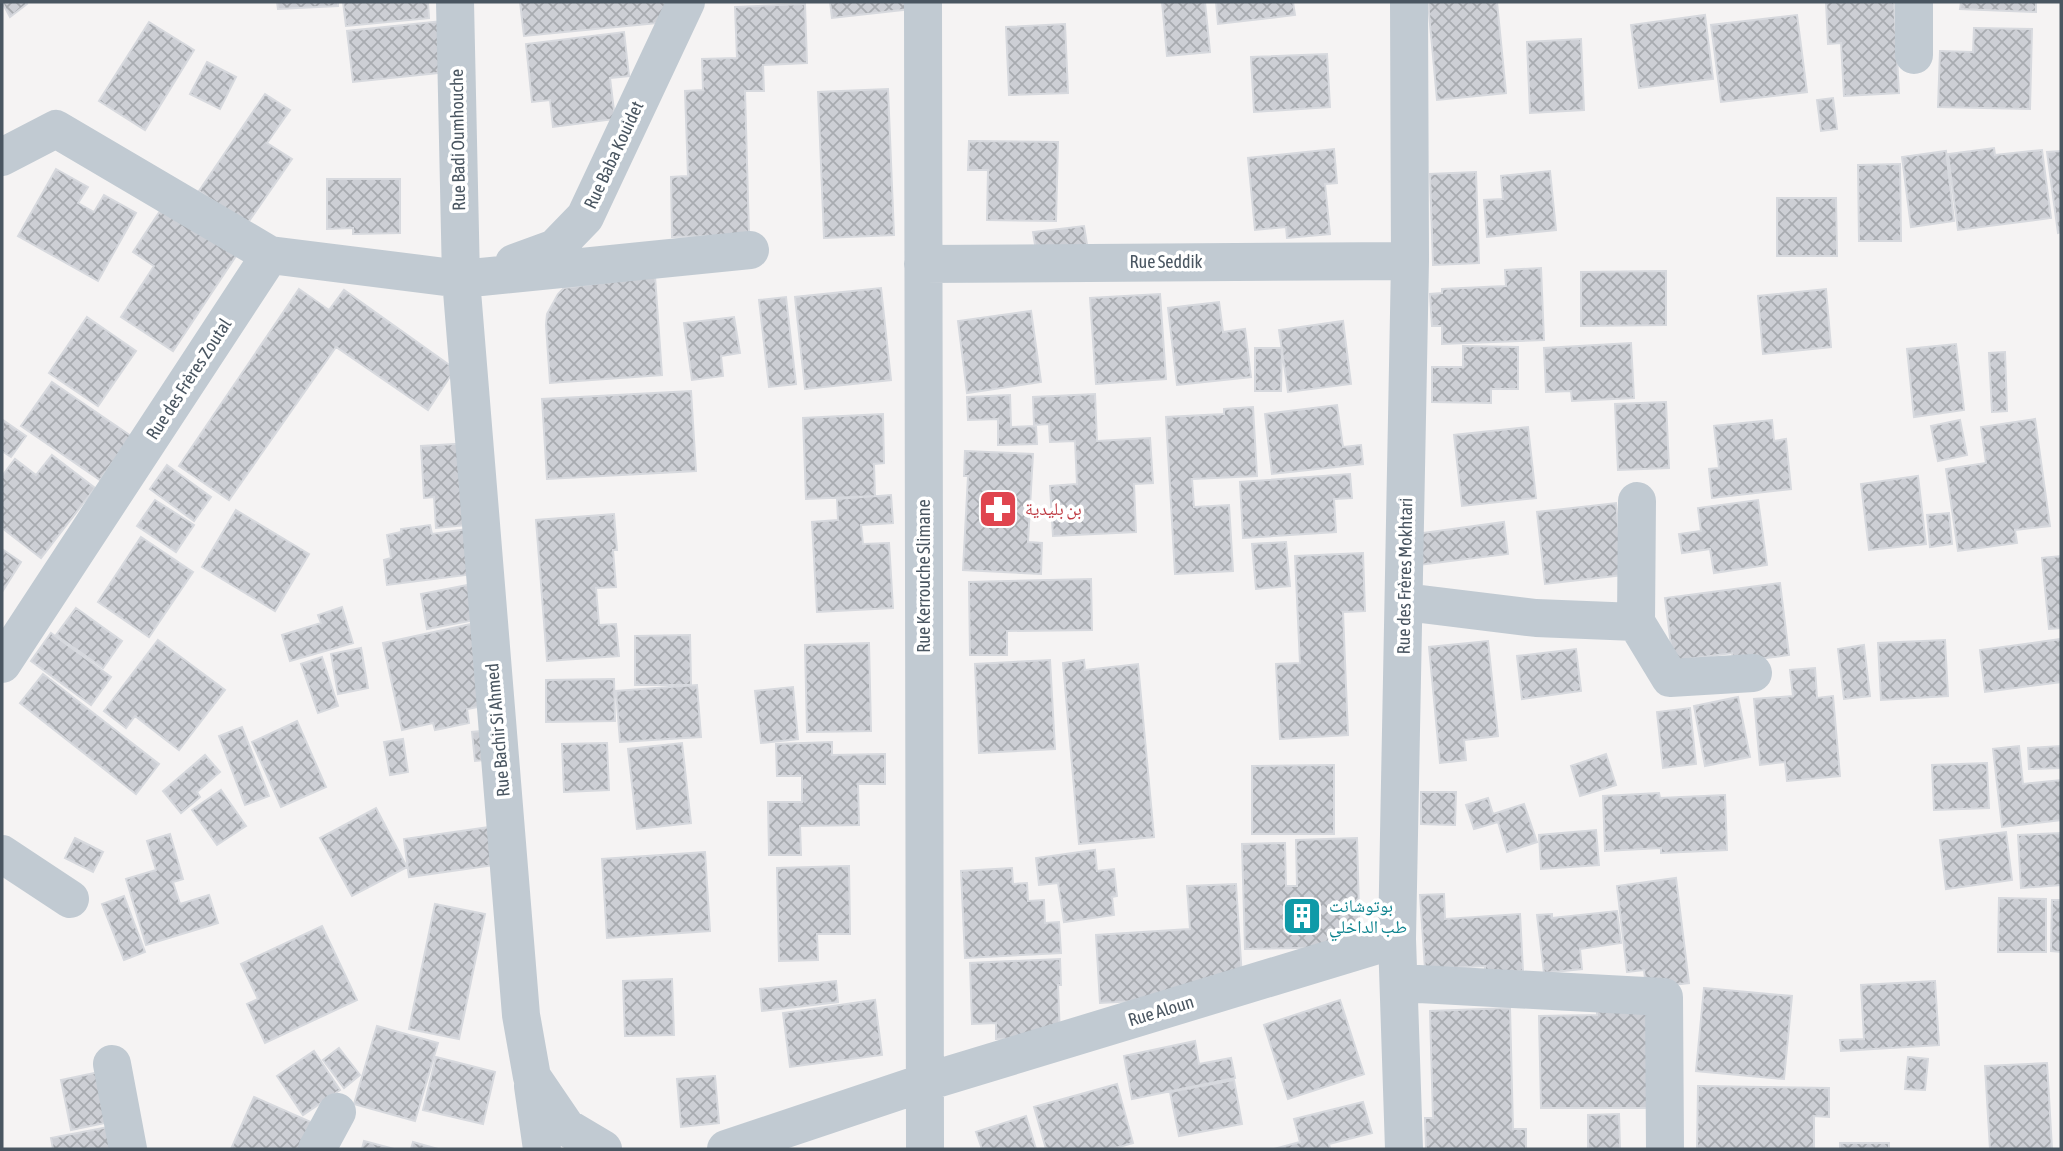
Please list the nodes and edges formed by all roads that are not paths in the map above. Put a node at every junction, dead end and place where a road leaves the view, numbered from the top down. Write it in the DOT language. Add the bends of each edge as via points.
graph roads {
  1 [pos="455,2"];
  2 [pos="686,2"];
  3 [pos="923,2"];
  4 [pos="1409,2"];
  5 [pos="1914,2"];
  6 [pos="1914,55"];
  7 [pos="2,157"];
  8 [pos="750,250"];
  9 [pos="270,255"];
  10 [pos="1410,261"];
  11 [pos="923,264"];
  12 [pos="461,279"];
  13 [pos="1637,501"];
  14 [pos="1405,602"];
  15 [pos="1636,622"];
  16 [pos="2,664"];
  17 [pos="1753,673"];
  18 [pos="2,854"];
  19 [pos="70,899"];
  20 [pos="1397,940"];
  21 [pos="1400,983"];
  22 [pos="113,1064"];
  23 [pos="531,1077"];
  24 [pos="926,1082"];
  25 [pos="337,1112"];
  26 [pos="128,1149"];
  27 [pos="317,1149"];
  28 [pos="542,1149"];
  29 [pos="603,1149"];
  30 [pos="726,1149"];
  31 [pos="925,1149"];
  32 [pos="1404,1149"];
  33 [pos="1665,1149"];
  1 -- 12 [label="street, Rue Badi Oumhouche"];
  2 -- 12 [label="street, Rue Baba Kouidet" via="585,216 555,248"];
  3 -- 11 [label="street, Rue Kerrouche Slimane"];
  4 -- 10 [label="street, Rue des Frères Mokhtari"];
  5 -- 6 [label="street"];
  7 -- 9 [label="street" via="56,129"];
  8 -- 12 [label="street"];
  9 -- 12 [label="street"];
  9 -- 16 [label="street, Rue des Frères Zoutal"];
  10 -- 11 [label="street, Rue Seddik"];
  10 -- 14 [label="street, Rue des Frères Mokhtari"];
  11 -- 24 [label="street, Rue Kerrouche Slimane"];
  12 -- 23 [label="street, Rue Bachir Si Ahmed" via="521,1015"];
  13 -- 15 [label="street"];
  14 -- 15 [label="street" via="1536,618"];
  14 -- 20 [label="street, Rue des Frères Mokhtari"];
  15 -- 17 [label="street" via="1670,678"];
  18 -- 19 [label="street"];
  20 -- 21 [label="street, Rue des Frères Mokhtari"];
  20 -- 24 [label="street, Rue Aloun"];
  21 -- 32 [label="street, Rue des Frères Mokhtari"];
  21 -- 33 [label="street" via="1664,997"];
  22 -- 26 [label="street"];
  23 -- 28 [label="street"];
  23 -- 29 [label="street, Rue Bachir Si Ahmed" via="566,1127"];
  24 -- 30 [label="street"];
  24 -- 31 [label="street, Rue Kerrouche Slimane"];
  25 -- 27 [label="street"];
}
